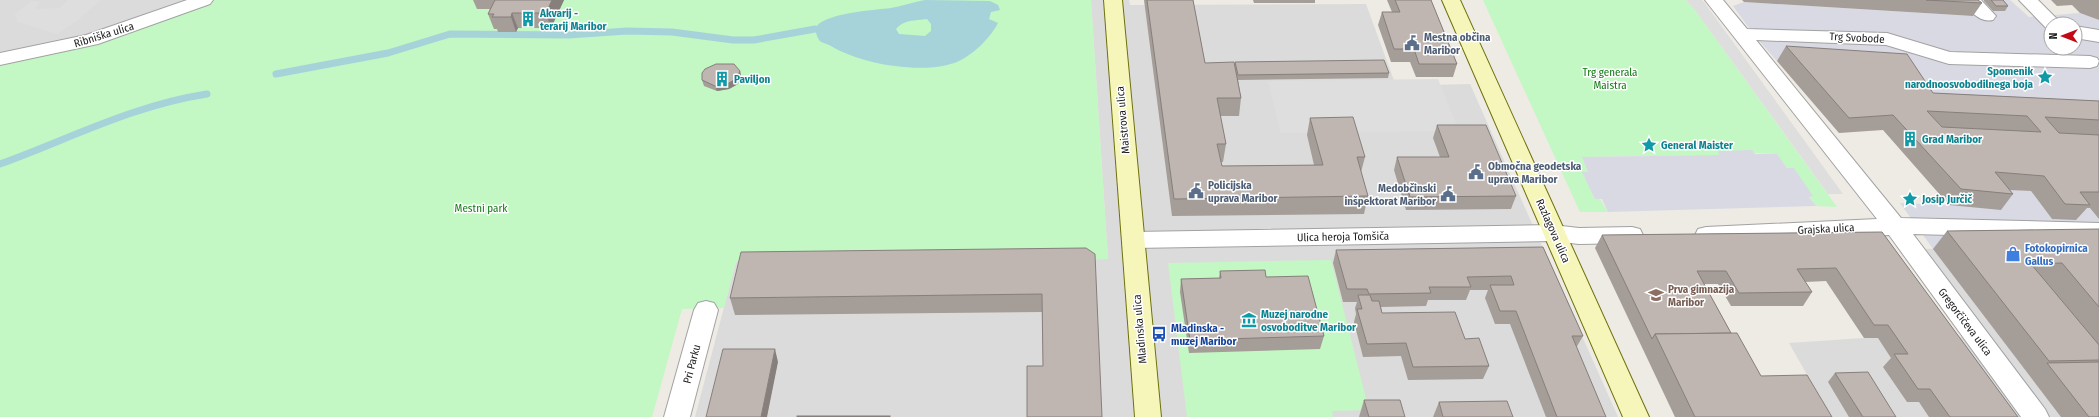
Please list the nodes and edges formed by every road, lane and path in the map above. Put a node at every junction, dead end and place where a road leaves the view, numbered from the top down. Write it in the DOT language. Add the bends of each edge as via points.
graph roads {
  1 [pos="204,0"];
  2 [pos="1113,0"];
  3 [pos="1451,0"];
  4 [pos="1714,0"];
  5 [pos="1971,0"];
  6 [pos="2028,0"];
  7 [pos="1987,16"];
  8 [pos="2045,16"];
  9 [pos="2083,33"];
  10 [pos="1742,34"];
  11 [pos="2099,36"];
  12 [pos="2083,55"];
  13 [pos="0,59"];
  14 [pos="2094,67"];
  15 [pos="1895,227"];
  16 [pos="2099,231"];
  17 [pos="1553,233"];
  18 [pos="1656,235"];
  19 [pos="1687,235"];
  20 [pos="1133,240"];
  21 [pos="706,310"];
  22 [pos="677,417"];
  23 [pos="1148,417"];
  24 [pos="1636,417"];
  25 [pos="2036,417"];
  1 -- 13 [label="street, Ribniška ulica" via="91,40"];
  2 -- 20 [label="street, Maistrova ulica"];
  3 -- 17 [label="street, Razlagova ulica"];
  4 -- 10 [label="street"];
  5 -- 7 [label="street"];
  6 -- 8 [label="street"];
  9 -- 11 [label="street"];
  10 -- 14 [label="street, Trg Svobode" via="1887,39 1949,58"];
  10 -- 15 [label="street"];
  12 -- 14 [label="street"];
  15 -- 16 [label="street, Grajska ulica"];
  15 -- 19 [label="street, Grajska ulica"];
  15 -- 25 [label="street, Gregorčičeva ulica"];
  17 -- 18 [label="street" via="1579,236"];
  17 -- 20 [label="street, Ulica heroja Tomšiča"];
  17 -- 24 [label="street, Razlagova ulica"];
  20 -- 23 [label="street, Mladinska ulica"];
  21 -- 22 [label="street, Pri Parku"];
}
